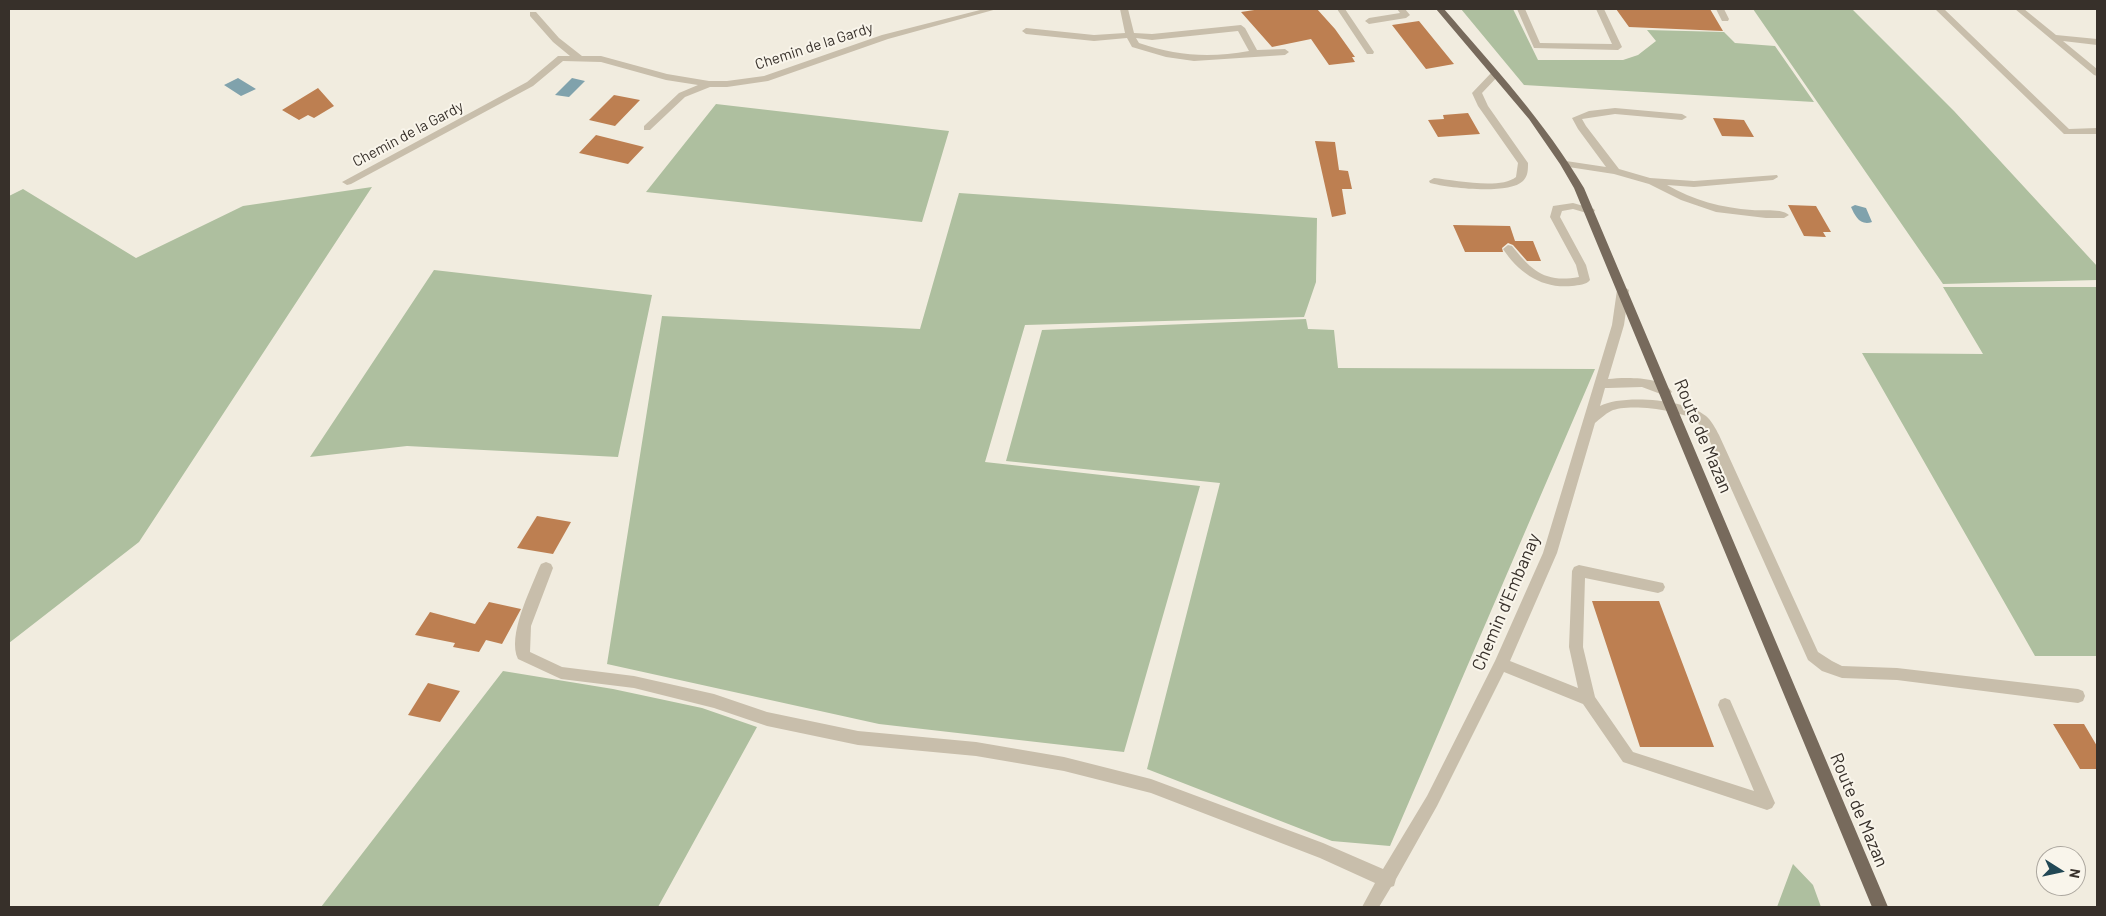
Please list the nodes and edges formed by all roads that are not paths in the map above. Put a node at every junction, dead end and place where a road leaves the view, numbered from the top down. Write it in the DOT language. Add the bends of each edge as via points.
graph roads {
  1 [pos="993,9"];
  2 [pos="1124,9"];
  3 [pos="1341,9"];
  4 [pos="1400,9"];
  5 [pos="1440,9"];
  6 [pos="1521,9"];
  7 [pos="1600,9"];
  8 [pos="1720,9"];
  9 [pos="1939,9"];
  10 [pos="2019,9"];
  11 [pos="533,14"];
  12 [pos="1725,19"];
  13 [pos="1369,21"];
  14 [pos="1026,31"];
  15 [pos="1130,35"];
  16 [pos="2053,37"];
  17 [pos="2097,42"];
  18 [pos="1254,52"];
  19 [pos="1285,52"];
  20 [pos="1370,52"];
  21 [pos="578,57"];
  22 [pos="2097,73"];
  23 [pos="1495,74"];
  24 [pos="709,84"];
  25 [pos="1682,117"];
  26 [pos="647,128"];
  27 [pos="2097,131"];
  28 [pos="1566,164"];
  29 [pos="1615,171"];
  30 [pos="1773,177"];
  31 [pos="1434,181"];
  32 [pos="1650,181"];
  33 [pos="347,182"];
  34 [pos="1590,211"];
  35 [pos="1784,215"];
  36 [pos="1508,249"];
  37 [pos="1623,290"];
  38 [pos="1600,385"];
  39 [pos="1666,392"];
  40 [pos="1672,408"];
  41 [pos="1592,419"];
  42 [pos="546,568"];
  43 [pos="1658,587"];
  44 [pos="1501,664"];
  45 [pos="2078,696"];
  46 [pos="1588,699"];
  47 [pos="1725,706"];
  48 [pos="1388,880"];
  49 [pos="1370,907"];
  50 [pos="1880,907"];
  1 -- 24 [label="street, Chemin de la Gardy" via="884,37 764,79"];
  2 -- 15 [label="street"];
  3 -- 20 [label="street"];
  4 -- 13 [label="street" via="1406,16"];
  5 -- 23 [label="main road, Route de Mazan"];
  6 -- 7 [label="street" via="1537,46 1618,47"];
  8 -- 12 [label="street"];
  9 -- 27 [label="street" via="2067,132"];
  10 -- 16 [label="street"];
  11 -- 21 [label="street" via="556,40"];
  14 -- 15 [label="street" via="1094,38"];
  15 -- 18 [label="street" via="1135,45 1178,58 1220,59"];
  15 -- 18 [label="street" via="1152,37 1241,28"];
  16 -- 17 [label="street"];
  16 -- 22 [label="street"];
  18 -- 19 [label="street"];
  21 -- 24 [label="street, Chemin de la Gardy" via="601,59 666,77"];
  21 -- 33 [label="street, Chemin de la Gardy" via="561,58 530,84"];
  23 -- 28 [label="main road, Route de Mazan"];
  23 -- 31 [label="street" via="1477,92 1482,106 1523,163 1523,174 1518,181 1506,185"];
  24 -- 26 [label="street" via="682,95"];
  25 -- 29 [label="street" via="1592,111 1577,118"];
  28 -- 29 [label="street"];
  28 -- 34 [label="main road, Route de Mazan"];
  29 -- 32 [label="street"];
  30 -- 32 [label="street" via="1694,184"];
  32 -- 35 [label="street" via="1720,211"];
  34 -- 36 [label="street" via="1572,206 1557,208 1555,217 1585,280 1546,283 1521,265"];
  34 -- 37 [label="main road, Route de Mazan"];
  37 -- 38 [label="street, Chemin d'Embanay" via="1618,325"];
  37 -- 39 [label="main road, Route de Mazan"];
  38 -- 39 [label="street" via="1648,383"];
  38 -- 41 [label="street, Chemin d'Embanay"];
  39 -- 40 [label="main road, Route de Mazan"];
  40 -- 41 [label="street" via="1612,405"];
  40 -- 45 [label="street" via="1695,414 1713,434 1795,621 1813,656 1827,666 1842,672 1897,674"];
  40 -- 50 [label="main road, Route de Mazan"];
  41 -- 44 [label="street, Chemin d'Embanay" via="1550,553"];
  42 -- 48 [label="street" via="524,626 523,655 561,673 634,682 714,701 767,719 858,738 976,749 1064,764 1141,783 1323,851"];
  43 -- 46 [label="street" via="1579,571 1576,647"];
  44 -- 46 [label="street"];
  44 -- 48 [label="street, Chemin d'Embanay"];
  46 -- 47 [label="street" via="1628,757 1767,803"];
  48 -- 49 [label="street, Chemin d'Embanay"];
}
